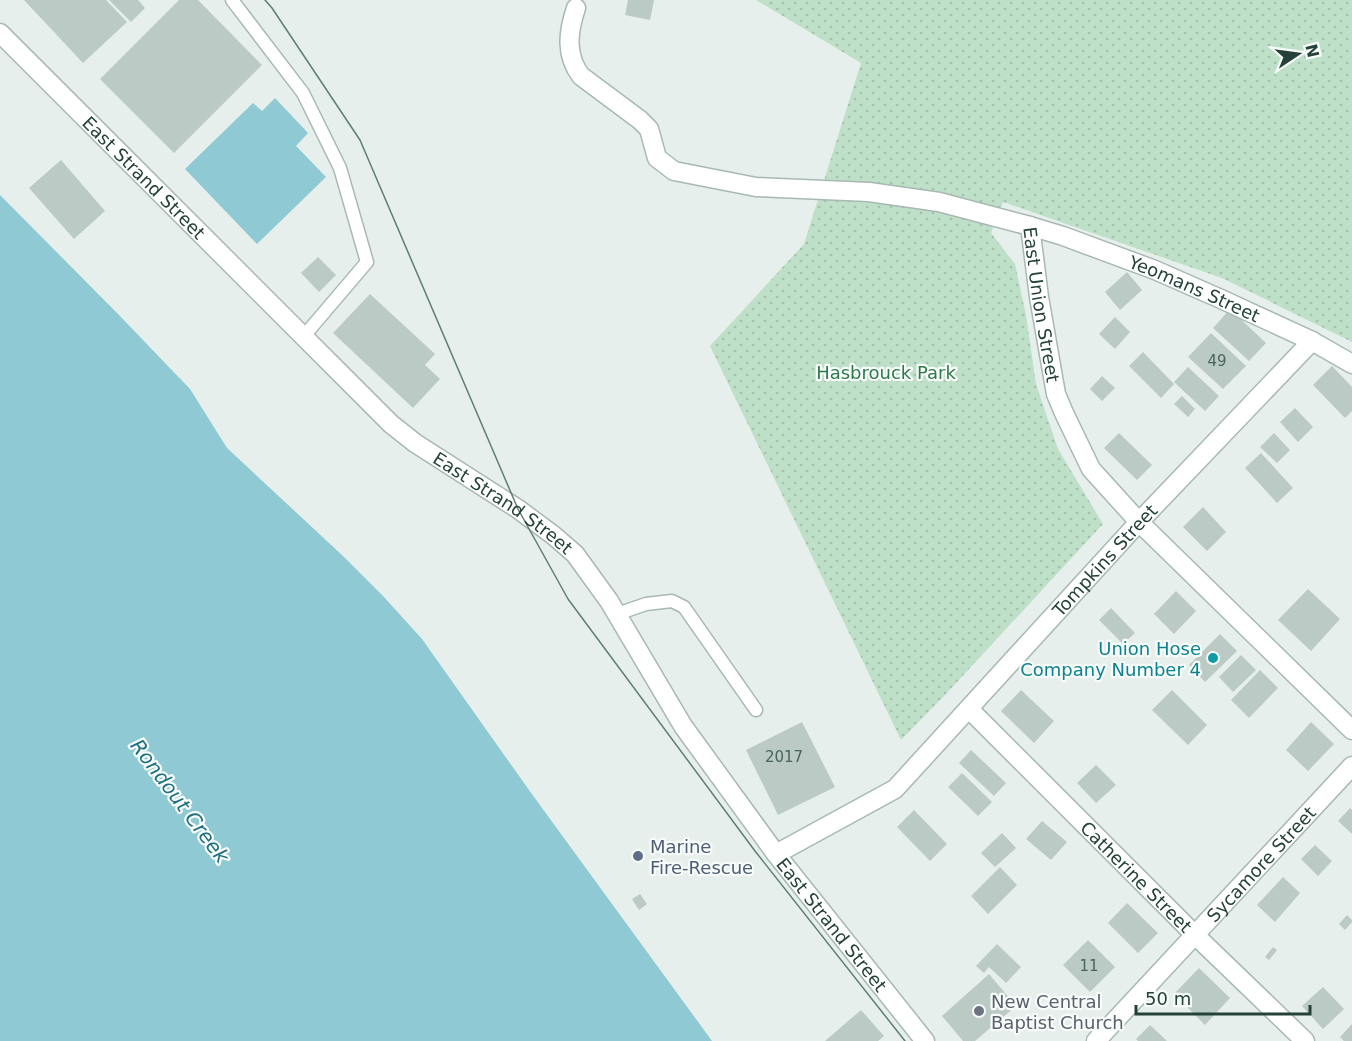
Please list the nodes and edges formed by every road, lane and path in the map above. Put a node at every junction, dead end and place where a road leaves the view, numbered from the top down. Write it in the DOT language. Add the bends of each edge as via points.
graph roads {
  1 [pos="232,0"];
  2 [pos="576,8"];
  3 [pos="0,33"];
  4 [pos="1030,226"];
  5 [pos="304,336"];
  6 [pos="1312,341"];
  7 [pos="1352,364"];
  8 [pos="1139,522"];
  9 [pos="617,614"];
  10 [pos="969,709"];
  11 [pos="756,710"];
  12 [pos="1352,729"];
  13 [pos="1352,766"];
  14 [pos="776,854"];
  15 [pos="1195,935"];
  16 [pos="925,1041"];
  17 [pos="1096,1041"];
  18 [pos="1305,1041"];
  1 -- 5 [label="lane" via="303,93 340,168 367,262"];
  2 -- 4 [label="street, East Union Street" via="569,48 574,67 640,120 648,129 657,158 674,171 756,187 868,192 939,202"];
  3 -- 5 [label="street, East Strand Street"];
  4 -- 6 [label="street, Yeomans Street" via="1155,270"];
  4 -- 8 [label="street, East Union Street" via="1056,394 1091,469"];
  5 -- 9 [label="street, East Strand Street" via="407,437 518,510 575,554"];
  6 -- 7 [label="street, Yeomans Street"];
  6 -- 8 [label="street, Tompkins Street"];
  8 -- 10 [label="street, Tompkins Street"];
  8 -- 12 [label="street, East Union Street"];
  9 -- 11 [label="lane" via="646,604 672,601 684,607"];
  9 -- 14 [label="street, East Strand Street" via="683,726"];
  10 -- 14 [label="street, Tompkins Street" via="894,789"];
  10 -- 15 [label="street, Catherine Street"];
  13 -- 15 [label="street, Sycamore Street"];
  14 -- 16 [label="street, East Strand Street"];
  15 -- 17 [label="street, Sycamore Street"];
  15 -- 18 [label="street, Catherine Street"];
}
